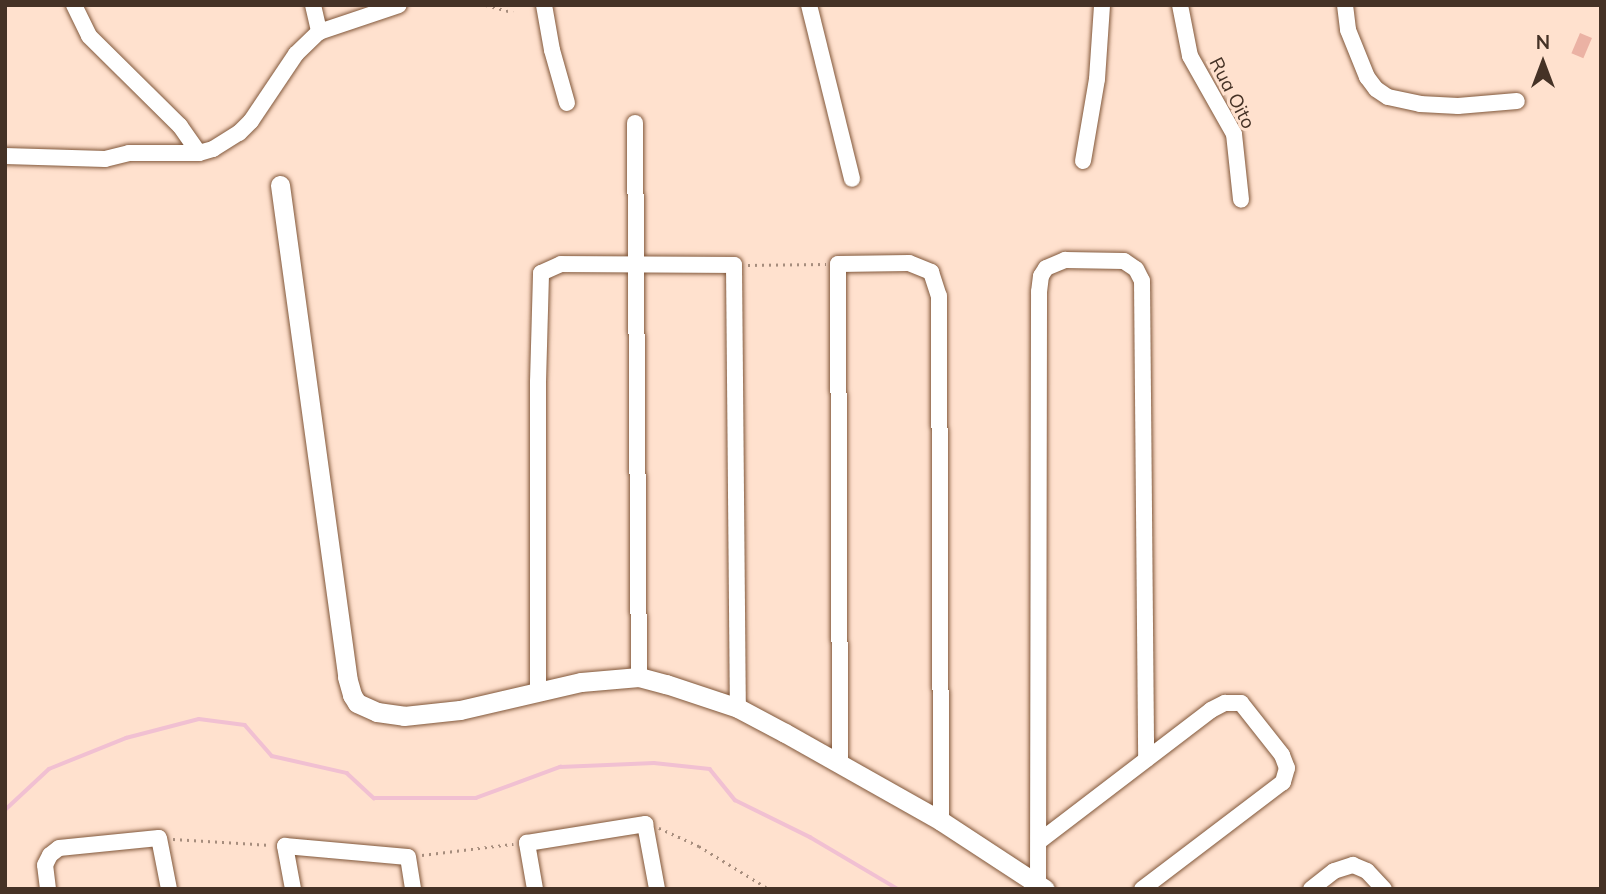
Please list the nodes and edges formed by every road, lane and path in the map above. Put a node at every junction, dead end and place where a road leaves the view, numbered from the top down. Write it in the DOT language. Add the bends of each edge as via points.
graph roads {
  1 [pos="74,5"];
  2 [pos="313,5"];
  3 [pos="399,5"];
  4 [pos="486,5"];
  5 [pos="544,5"];
  6 [pos="809,5"];
  7 [pos="1102,5"];
  8 [pos="1180,5"];
  9 [pos="1345,5"];
  10 [pos="513,12"];
  11 [pos="319,32"];
  12 [pos="1517,101"];
  13 [pos="567,103"];
  14 [pos="635,123"];
  15 [pos="199,153"];
  16 [pos="5,156"];
  17 [pos="1083,161"];
  18 [pos="852,179"];
  19 [pos="280,185"];
  20 [pos="1241,200"];
  21 [pos="636,264"];
  22 [pos="838,264"];
  23 [pos="734,265"];
  24 [pos="639,677"];
  25 [pos="538,691"];
  26 [pos="738,708"];
  27 [pos="1146,759"];
  28 [pos="840,764"];
  29 [pos="941,821"];
  30 [pos="645,824"];
  31 [pos="159,838"];
  32 [pos="1041,840"];
  33 [pos="527,843"];
  34 [pos="285,846"];
  35 [pos="408,857"];
  36 [pos="1042,886"];
  37 [pos="48,889"];
  38 [pos="169,889"];
  39 [pos="293,889"];
  40 [pos="414,889"];
  41 [pos="535,889"];
  42 [pos="657,889"];
  43 [pos="769,889"];
  44 [pos="1142,889"];
  45 [pos="1311,889"];
  46 [pos="1384,889"];
  1 -- 15 [label="street" via="89,36 180,126"];
  2 -- 11 [label="street"];
  3 -- 11 [label="street"];
  4 -- 10 [label="path"];
  5 -- 13 [label="street"];
  6 -- 18 [label="street"];
  7 -- 17 [label="street" via="1097,79"];
  8 -- 20 [label="street, Rua Oito" via="1190,56 1234,134"];
  9 -- 12 [label="street" via="1348,30 1367,77 1388,97 1458,106"];
  11 -- 15 [label="street" via="296,54 251,121 239,133"];
  14 -- 21 [label="street"];
  15 -- 16 [label="street" via="142,152 99,159"];
  19 -- 25 [label="street" via="352,695 368,709 404,716 460,710"];
  21 -- 23 [label="street"];
  21 -- 24 [label="street"];
  21 -- 25 [label="street" via="561,264 540,277"];
  22 -- 23 [label="path"];
  22 -- 28 [label="street"];
  22 -- 29 [label="street" via="918,265 931,272 938,288"];
  23 -- 26 [label="street"];
  24 -- 25 [label="street"];
  24 -- 26 [label="street"];
  26 -- 28 [label="street"];
  27 -- 32 [label="street"];
  27 -- 32 [label="street" via="1142,281 1136,269 1124,261 1066,260 1046,268 1039,292"];
  27 -- 44 [label="street" via="1217,706 1236,701 1272,739 1287,768 1281,785"];
  28 -- 29 [label="street"];
  29 -- 36 [label="street"];
  30 -- 33 [label="street"];
  30 -- 42 [label="street"];
  30 -- 43 [label="path" via="680,836"];
  31 -- 34 [label="path"];
  31 -- 37 [label="street" via="59,848 45,865"];
  31 -- 38 [label="street"];
  32 -- 36 [label="street"];
  33 -- 35 [label="path"];
  33 -- 41 [label="street"];
  34 -- 35 [label="street"];
  34 -- 39 [label="street"];
  35 -- 40 [label="street"];
  45 -- 46 [label="street" via="1334,871 1353,865 1367,871"];
}
